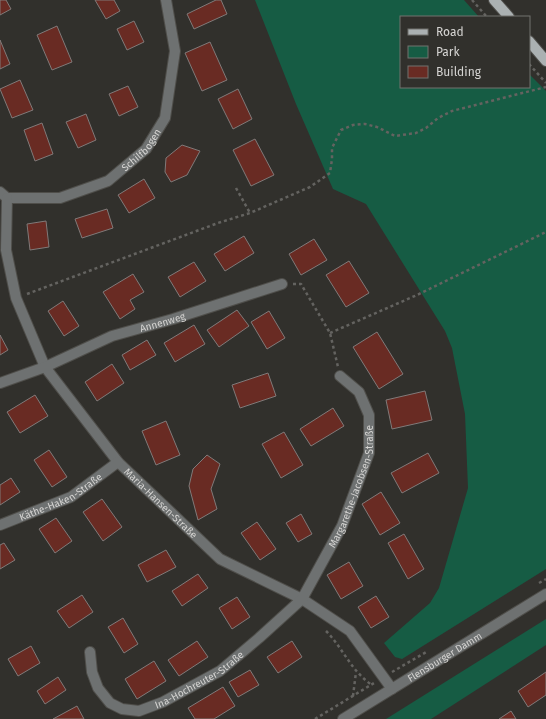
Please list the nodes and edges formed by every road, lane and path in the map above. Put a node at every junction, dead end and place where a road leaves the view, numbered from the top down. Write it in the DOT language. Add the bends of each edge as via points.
graph roads {
  1 [pos="166,0"];
  2 [pos="472,0"];
  3 [pos="494,0"];
  4 [pos="486,16"];
  5 [pos="508,16"];
  6 [pos="530,42"];
  7 [pos="546,61"];
  8 [pos="530,65"];
  9 [pos="546,83"];
  10 [pos="546,87"];
  11 [pos="236,188"];
  12 [pos="4,195"];
  13 [pos="250,213"];
  14 [pos="546,232"];
  15 [pos="3,250"];
  16 [pos="282,284"];
  17 [pos="16,298"];
  18 [pos="330,333"];
  19 [pos="45,367"];
  20 [pos="340,376"];
  21 [pos="0,383"];
  22 [pos="118,462"];
  23 [pos="0,525"];
  24 [pos="546,580"];
  25 [pos="539,583"];
  26 [pos="546,594"];
  27 [pos="302,599"];
  28 [pos="326,630"];
  29 [pos="431,649"];
  30 [pos="90,652"];
  31 [pos="356,671"];
  32 [pos="384,677"];
  33 [pos="372,684"];
  34 [pos="392,689"];
  35 [pos="353,696"];
  36 [pos="315,719"];
  37 [pos="343,719"];
  1 -- 12 [label="street, Schilfbogen" via="175,52 165,118 146,149 108,181 60,198"];
  2 -- 4 [label="path"];
  3 -- 5 [label="main road"];
  6 -- 7 [label="main road"];
  8 -- 9 [label="path"];
  10 -- 13 [label="path" via="452,111 416,133 395,136 377,127 353,125 342,130 332,148 330,173 310,187"];
  11 -- 13 [label="path"];
  12 -- 15 [label="street, Maria-Hansen-Straße"];
  13 -- 17 [label="path"];
  14 -- 18 [label="path" via="417,295"];
  15 -- 17 [label="street, Maria-Hansen-Straße"];
  16 -- 18 [label="path" via="301,284"];
  16 -- 19 [label="street, Annenweg" via="112,336"];
  17 -- 19 [label="street, Maria-Hansen-Straße"];
  18 -- 20 [label="path"];
  19 -- 21 [label="street, Annenweg"];
  19 -- 22 [label="street, Maria-Hansen-Straße"];
  20 -- 27 [label="street, Margarethe-Jacobsen-Straße" via="359,392 369,415 369,453 342,526"];
  22 -- 23 [label="street, Käthe-Haken-Straße" via="70,497"];
  22 -- 27 [label="street, Maria-Hansen-Straße" via="220,559"];
  24 -- 25 [label="path"];
  26 -- 34 [label="street, Flensburger Damm"];
  27 -- 30 [label="street, Ina-Hochreuter-Straße" via="220,671 163,702 139,711 122,709 110,703 98,688 92,672"];
  27 -- 32 [label="street, Maria-Hansen-Straße" via="350,631"];
  28 -- 31 [label="path"];
  29 -- 32 [label="path"];
  31 -- 33 [label="path"];
  31 -- 35 [label="path"];
  32 -- 33 [label="path"];
  32 -- 34 [label="street, Maria-Hansen-Straße"];
  33 -- 35 [label="path"];
  34 -- 37 [label="street, Flensburger Damm"];
  35 -- 36 [label="path"];
}
